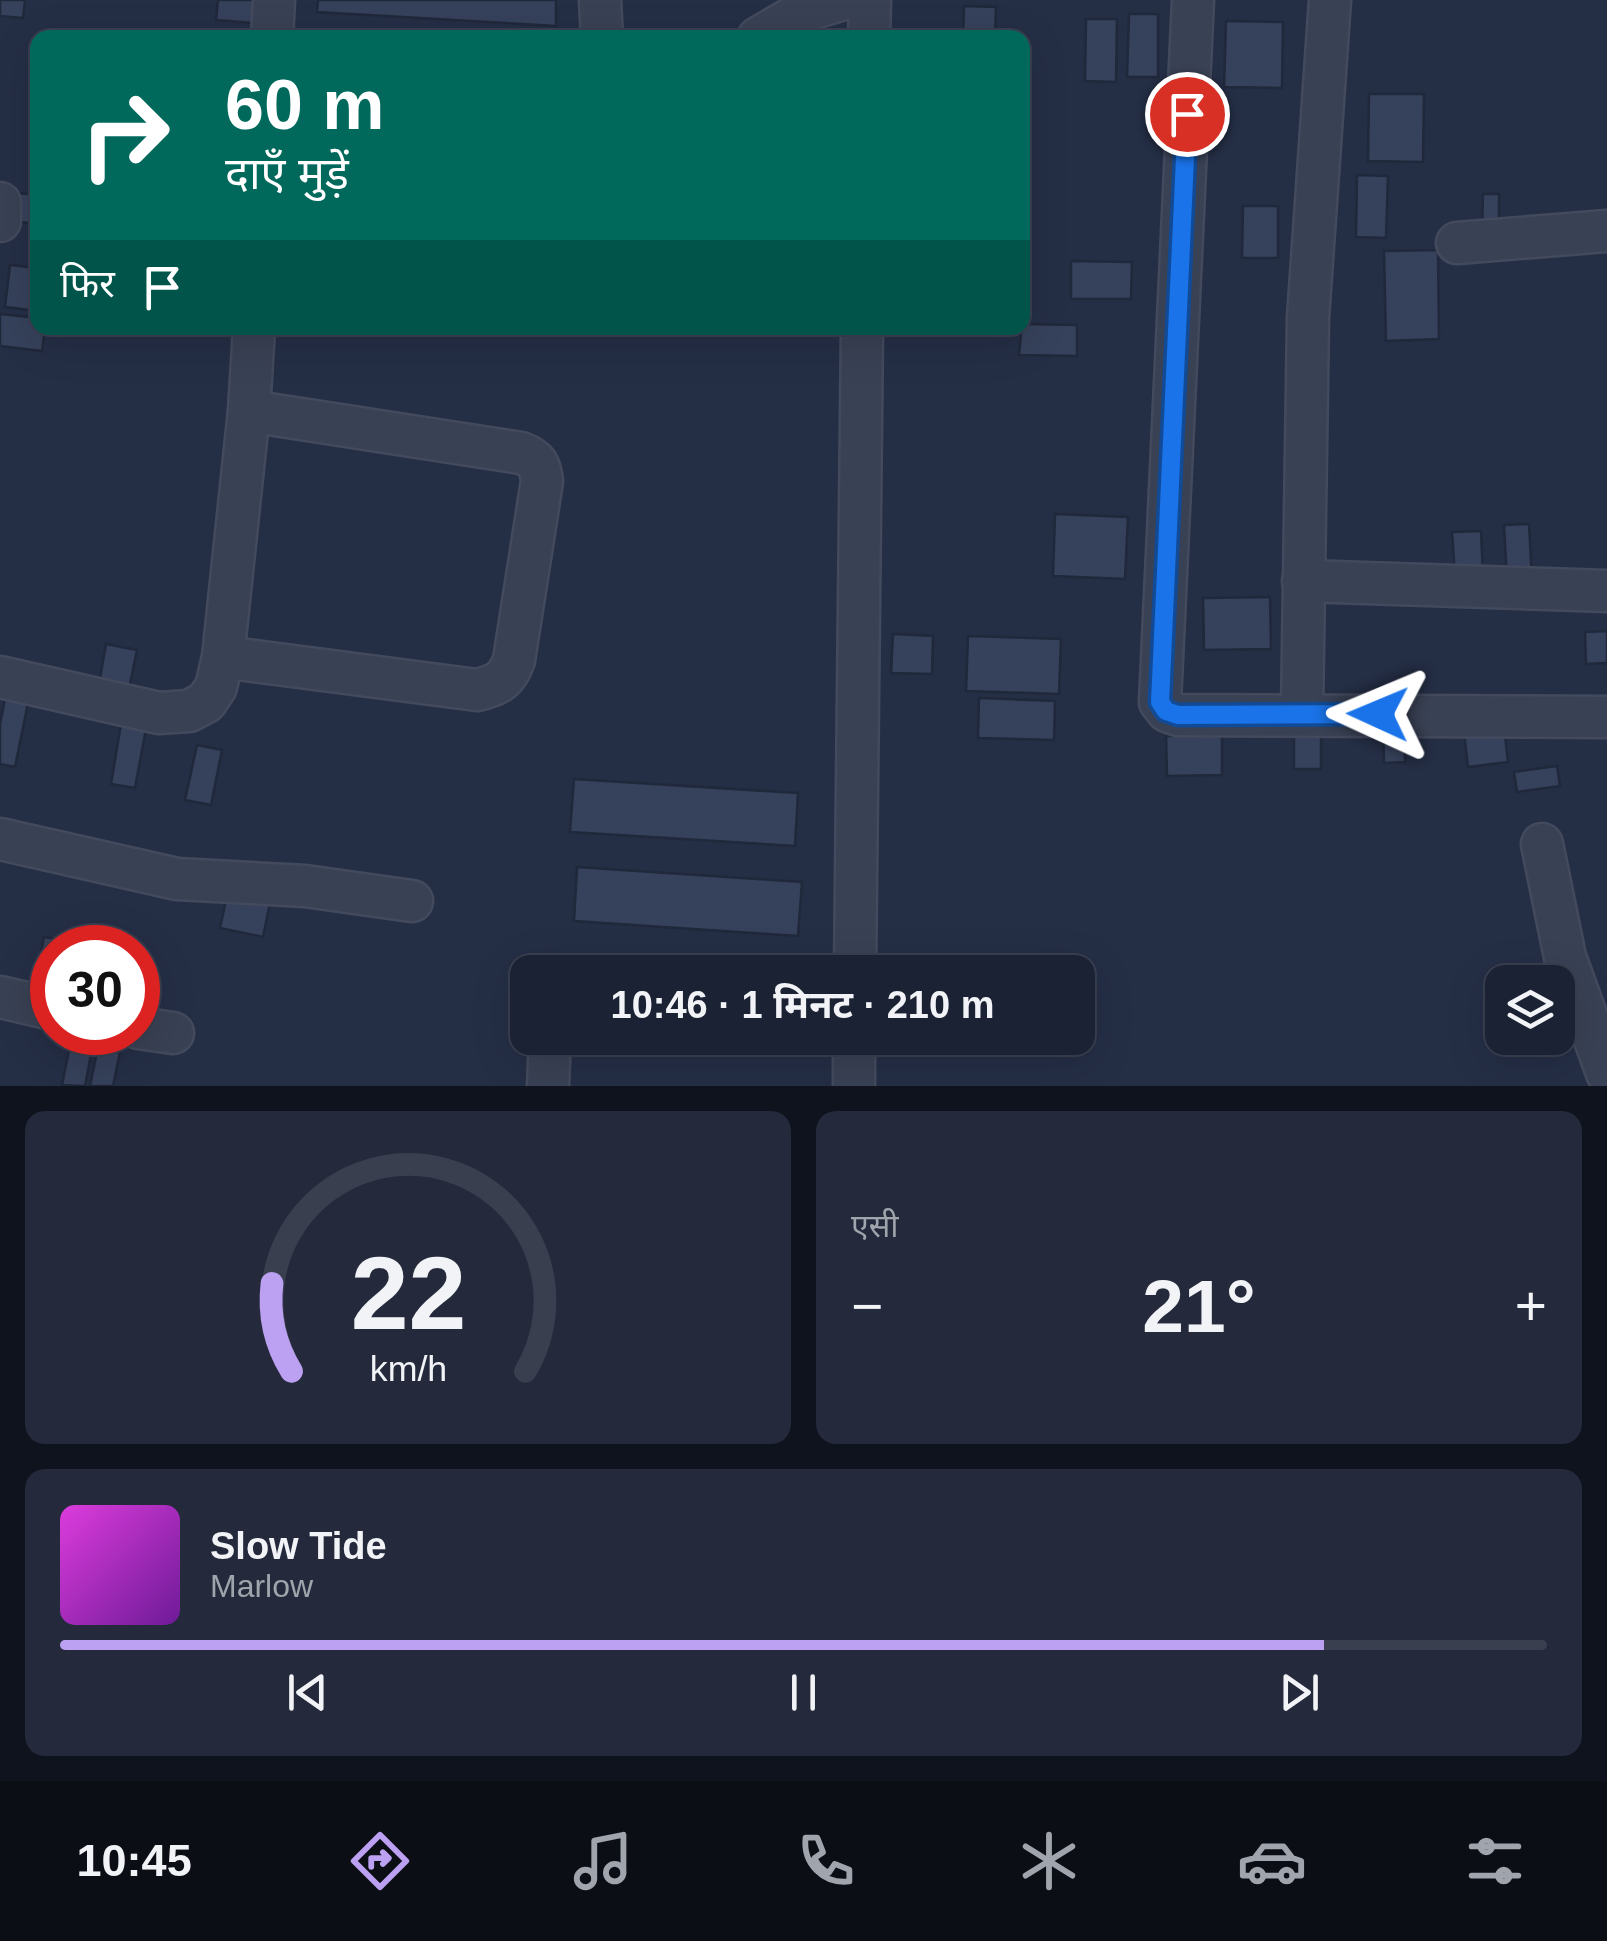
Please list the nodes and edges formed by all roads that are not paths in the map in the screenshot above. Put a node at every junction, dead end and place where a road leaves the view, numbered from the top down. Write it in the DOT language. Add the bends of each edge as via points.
graph roads {
  1 [pos="274,0"];
  2 [pos="600,0"];
  3 [pos="840,0"];
  4 [pos="870,0"];
  5 [pos="1192,0"];
  6 [pos="1330,0"];
  7 [pos="272,30"];
  8 [pos="602,30"];
  9 [pos="771,30"];
  10 [pos="869,30"];
  11 [pos="0,202"];
  12 [pos="0,221"];
  13 [pos="1607,231"];
  14 [pos="1457,243"];
  15 [pos="254,335"];
  16 [pos="862,335"];
  17 [pos="249,411"];
  18 [pos="1304,581"];
  19 [pos="1607,591"];
  20 [pos="223,657"];
  21 [pos="0,677"];
  22 [pos="1302,713"];
  23 [pos="1607,717"];
  24 [pos="0,839"];
  25 [pos="1542,844"];
  26 [pos="412,901"];
  27 [pos="855,955"];
  28 [pos="0,997"];
  29 [pos="30,1004"];
  30 [pos="549,1055"];
  31 [pos="854,1055"];
  32 [pos="1607,1073"];
  33 [pos="548,1086"];
  34 [pos="854,1086"];
  1 -- 7 [label="street"];
  2 -- 8 [label="street"];
  3 -- 9 [label="street" via="804,10"];
  4 -- 10 [label="street"];
  5 -- 22 [label="street" via="1160,702 1178,715"];
  6 -- 18 [label="street" via="1308,318"];
  11 -- 12 [label="street"];
  13 -- 14 [label="street"];
  15 -- 17 [label="street"];
  16 -- 27 [label="street"];
  17 -- 20 [label="street"];
  17 -- 20 [label="street" via="521,454 533,457 542,481 514,660 497,685 477,690"];
  18 -- 19 [label="street"];
  18 -- 22 [label="street"];
  20 -- 21 [label="street" via="216,687 189,711 159,713"];
  22 -- 23 [label="street"];
  24 -- 26 [label="street" via="177,880 305,886"];
  25 -- 32 [label="street" via="1565,957"];
  28 -- 29 [label="street"];
  30 -- 33 [label="street"];
  31 -- 34 [label="street"];
}
